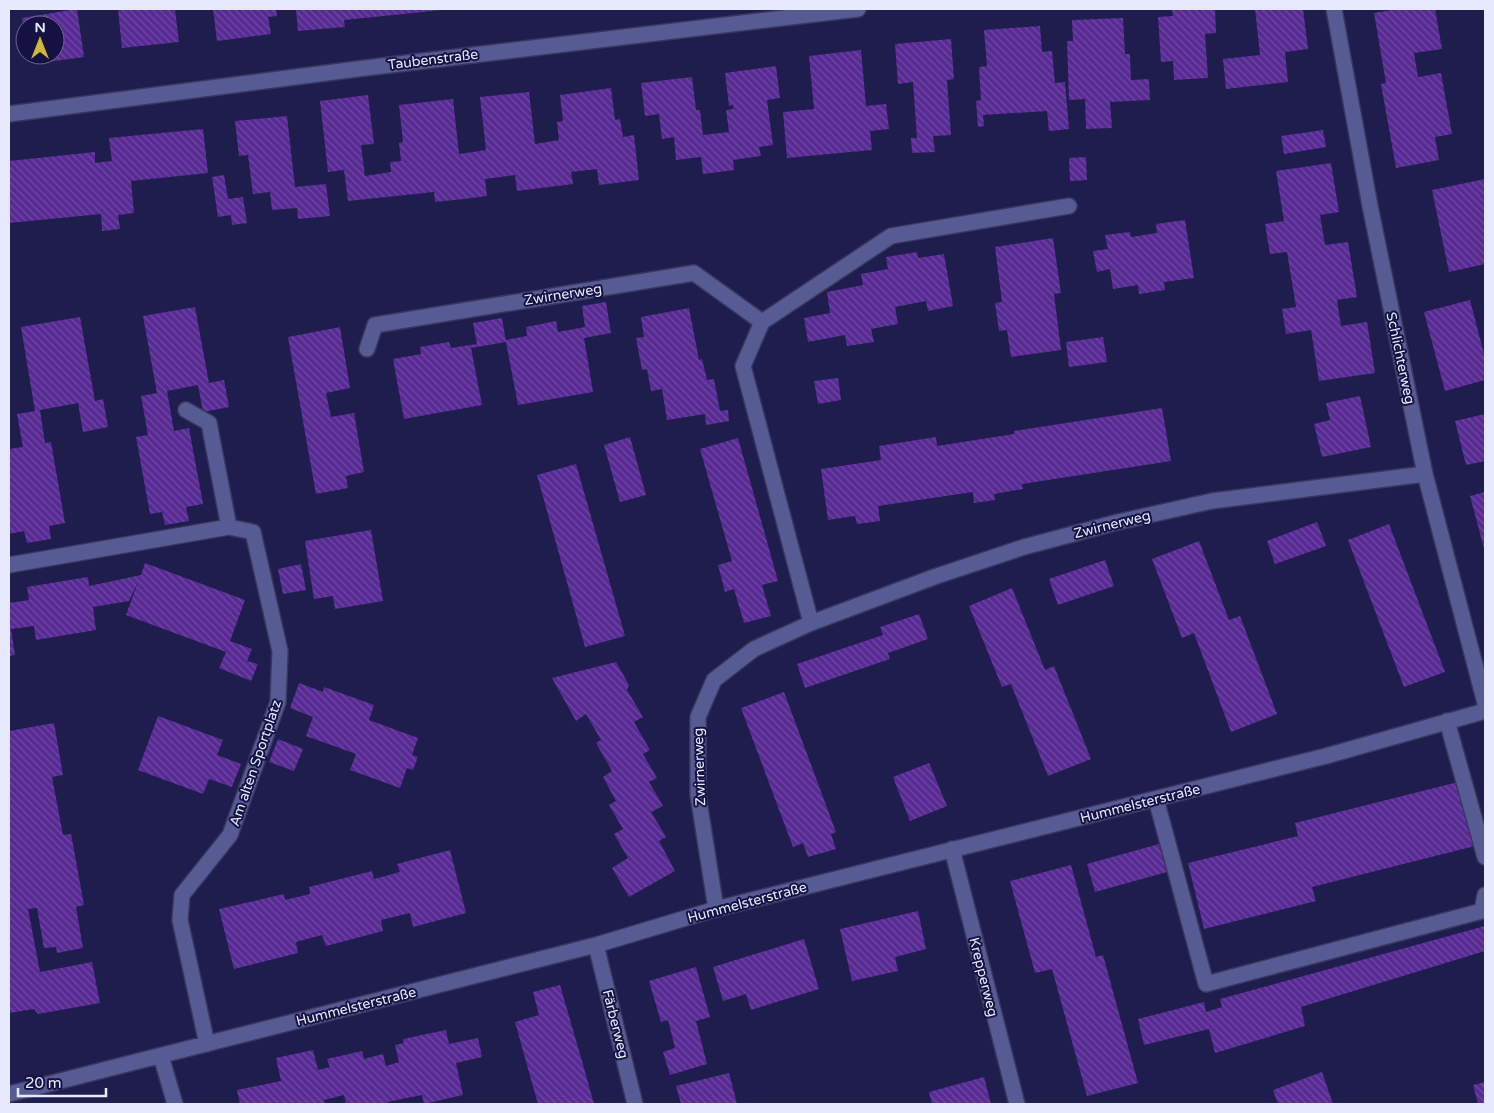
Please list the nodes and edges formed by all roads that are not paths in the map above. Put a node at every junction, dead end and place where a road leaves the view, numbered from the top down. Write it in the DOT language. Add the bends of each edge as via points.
graph roads {
  1 [pos="858,9"];
  2 [pos="1334,9"];
  3 [pos="9,114"];
  4 [pos="1069,206"];
  5 [pos="762,322"];
  6 [pos="367,349"];
  7 [pos="186,410"];
  8 [pos="1426,474"];
  9 [pos="229,527"];
  10 [pos="9,565"];
  11 [pos="811,623"];
  12 [pos="1485,703"];
  13 [pos="1485,711"];
  14 [pos="1448,721"];
  15 [pos="1156,799"];
  16 [pos="952,849"];
  17 [pos="1485,857"];
  18 [pos="1485,895"];
  19 [pos="716,909"];
  20 [pos="596,944"];
  21 [pos="207,1044"];
  22 [pos="161,1056"];
  23 [pos="9,1094"];
  24 [pos="175,1104"];
  25 [pos="635,1104"];
  26 [pos="1017,1104"];
  1 -- 3 [label="street, Taubenstraße"];
  2 -- 8 [label="street, Schlichterweg" via="1370,206"];
  4 -- 5 [label="street" via="891,236"];
  5 -- 6 [label="street, Zwirnerweg" via="694,273 375,325"];
  5 -- 11 [label="street" via="743,366"];
  7 -- 9 [label="street" via="209,423"];
  8 -- 11 [label="street, Zwirnerweg" via="1212,501 1118,522 1024,547"];
  8 -- 12 [label="street, Schlichterweg"];
  9 -- 10 [label="street, Am alten Sportplatz"];
  9 -- 21 [label="street, Am alten Sportplatz" via="253,532 280,651 278,702 230,835 182,895 180,920"];
  11 -- 19 [label="street, Zwirnerweg" via="754,649 714,680 698,717 698,795"];
  13 -- 14 [label="street, Hummelsterstraße"];
  14 -- 15 [label="street, Hummelsterstraße"];
  14 -- 17 [label="street"];
  15 -- 16 [label="street, Hummelsterstraße"];
  15 -- 18 [label="street" via="1206,984 1482,910"];
  16 -- 19 [label="street, Hummelsterstraße"];
  16 -- 26 [label="street, Krepperweg"];
  19 -- 20 [label="street, Hummelsterstraße"];
  20 -- 21 [label="street, Hummelsterstraße"];
  20 -- 25 [label="street, Färberweg"];
  21 -- 22 [label="street, Hummelsterstraße"];
  22 -- 23 [label="street, Hummelsterstraße"];
  22 -- 24 [label="street"];
}
